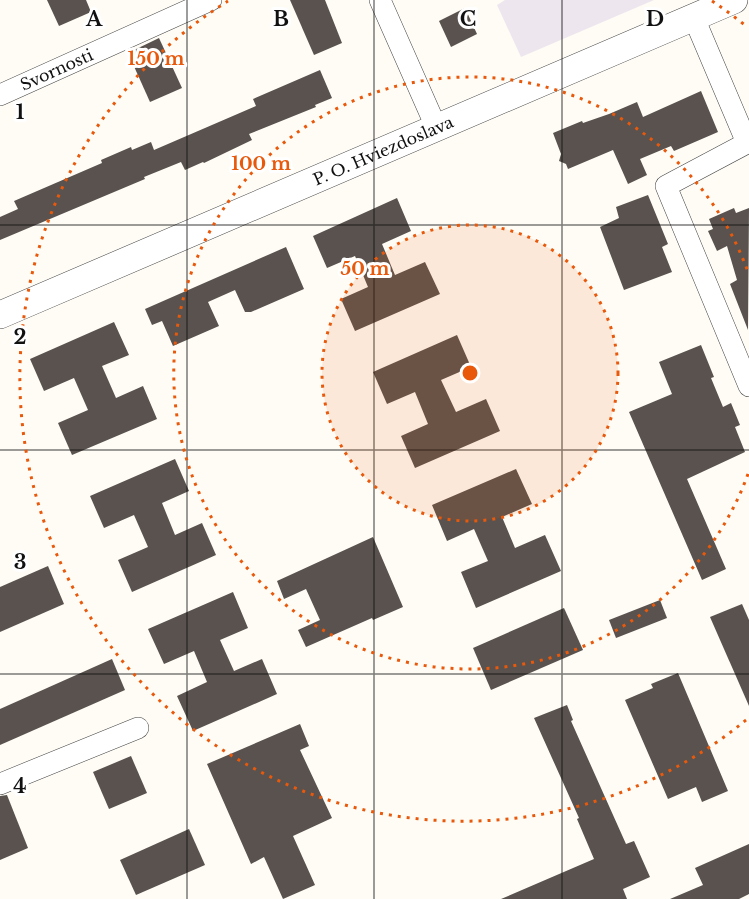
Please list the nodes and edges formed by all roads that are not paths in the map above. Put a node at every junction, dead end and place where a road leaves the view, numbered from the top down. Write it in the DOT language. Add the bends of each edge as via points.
graph roads {
  1 [pos="211,0"];
  2 [pos="380,0"];
  3 [pos="734,0"];
  4 [pos="694,18"];
  5 [pos="0,95"];
  6 [pos="437,129"];
  7 [pos="748,142"];
  8 [pos="0,315"];
  9 [pos="749,386"];
  10 [pos="138,728"];
  11 [pos="0,784"];
  1 -- 5 [label="street, Svornosti"];
  2 -- 6 [label="street"];
  3 -- 4 [label="street, P. O. Hviezdoslava"];
  4 -- 6 [label="street, P. O. Hviezdoslava"];
  4 -- 7 [label="street"];
  6 -- 8 [label="street, P. O. Hviezdoslava"];
  7 -- 9 [label="street" via="666,186"];
  10 -- 11 [label="street"];
}
